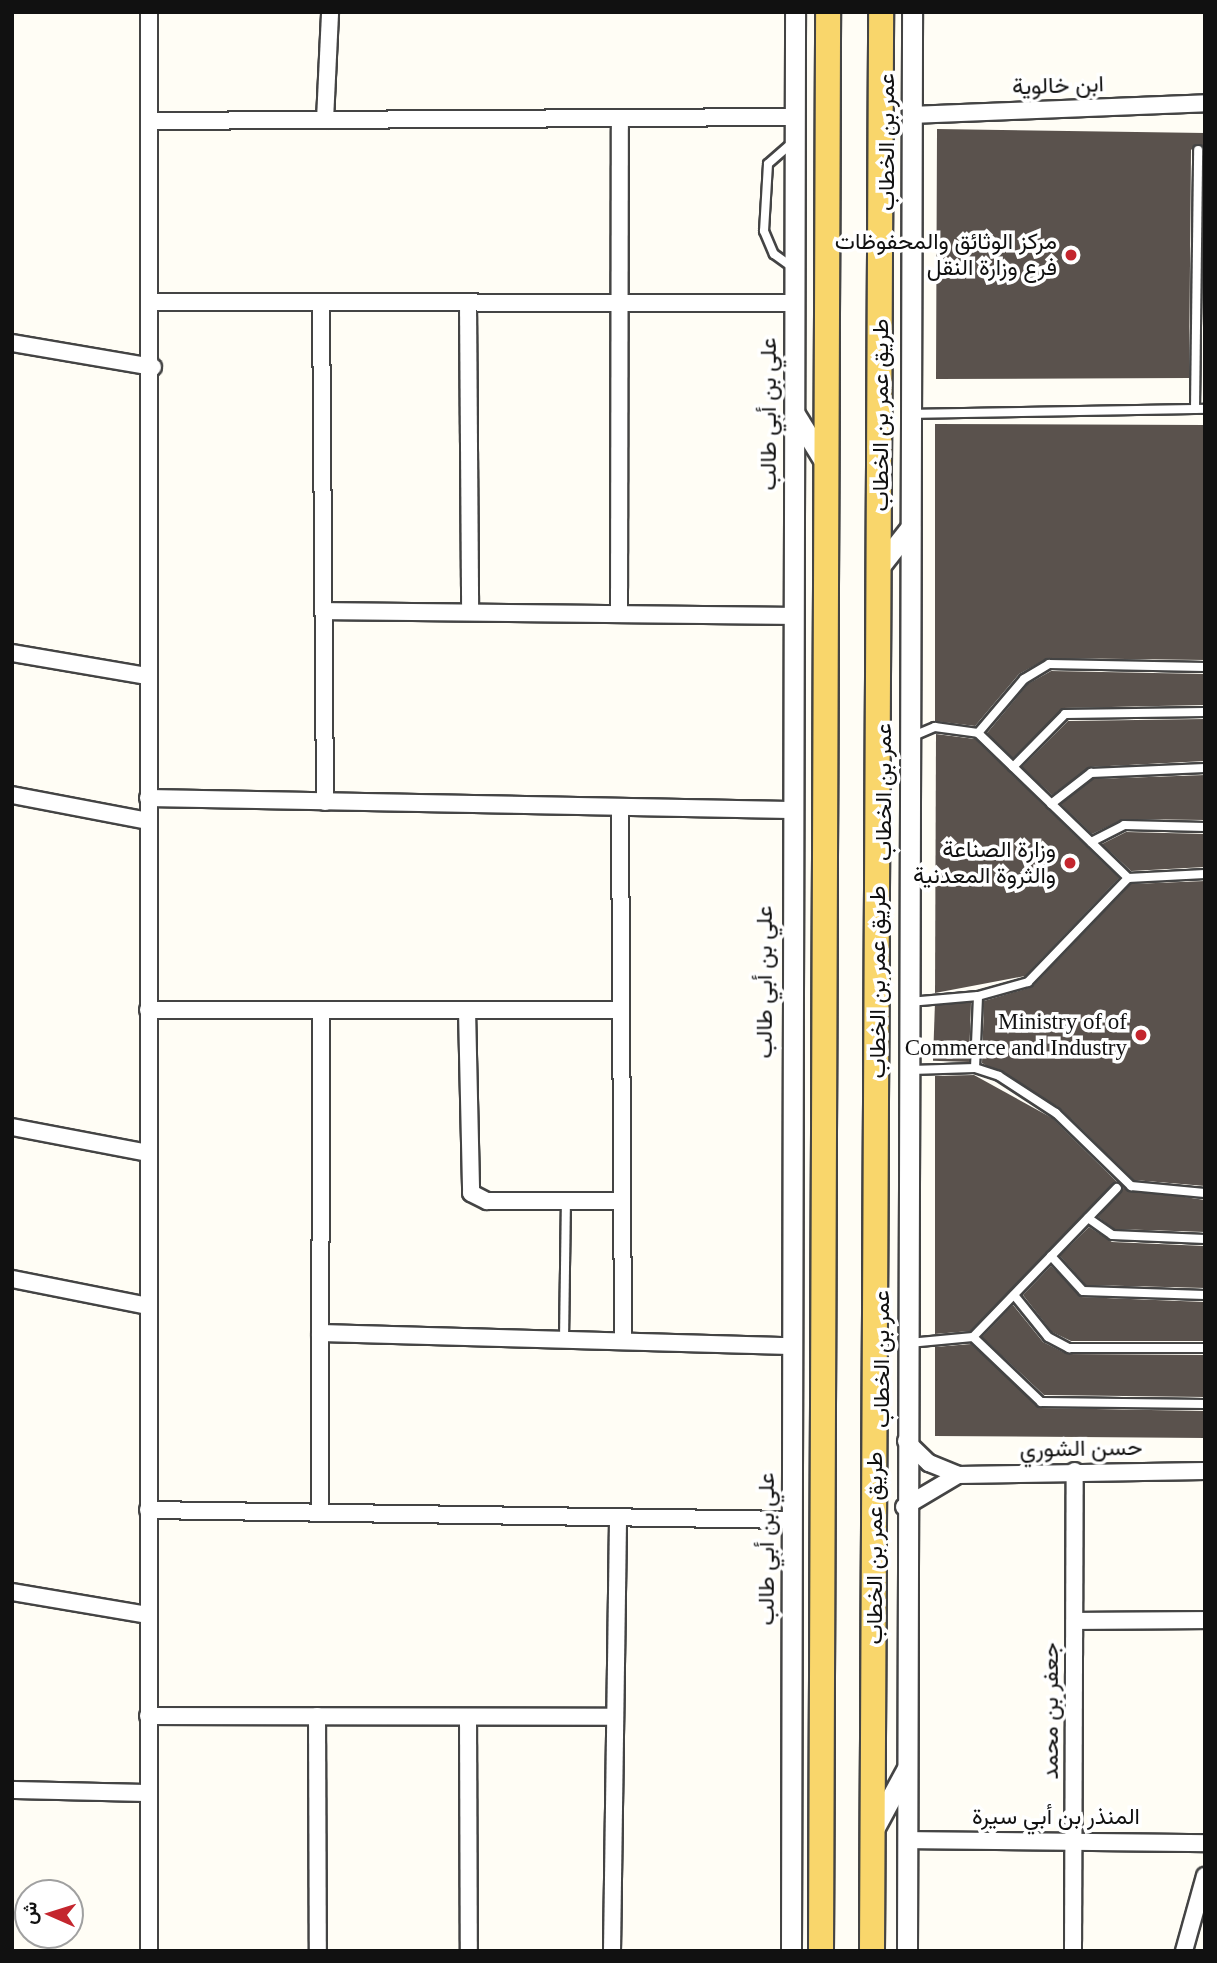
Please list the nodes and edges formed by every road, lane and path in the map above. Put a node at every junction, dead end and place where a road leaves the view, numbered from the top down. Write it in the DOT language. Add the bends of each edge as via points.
graph roads {
  1 [pos="149,12"];
  2 [pos="330,12"];
  3 [pos="795,12"];
  4 [pos="828,12"];
  5 [pos="912,12"];
  6 [pos="881,13"];
  7 [pos="911,54"];
  8 [pos="1205,103"];
  9 [pos="912,115"];
  10 [pos="796,117"];
  11 [pos="620,118"];
  12 [pos="325,120"];
  13 [pos="150,121"];
  14 [pos="796,141"];
  15 [pos="1198,150"];
  16 [pos="794,269"];
  17 [pos="154,302"];
  18 [pos="321,302"];
  19 [pos="468,303"];
  20 [pos="620,303"];
  21 [pos="795,303"];
  22 [pos="12,343"];
  23 [pos="153,367"];
  24 [pos="1200,409"];
  25 [pos="794,413"];
  26 [pos="910,414"];
  27 [pos="827,467"];
  28 [pos="910,528"];
  29 [pos="881,565"];
  30 [pos="323,611"];
  31 [pos="470,612"];
  32 [pos="619,614"];
  33 [pos="792,616"];
  34 [pos="12,653"];
  35 [pos="1205,667"];
  36 [pos="148,676"];
  37 [pos="1205,712"];
  38 [pos="978,733"];
  39 [pos="908,738"];
  40 [pos="1013,767"];
  41 [pos="1205,768"];
  42 [pos="12,795"];
  43 [pos="148,798"];
  44 [pos="325,802"];
  45 [pos="1051,804"];
  46 [pos="620,807"];
  47 [pos="790,810"];
  48 [pos="148,821"];
  49 [pos="1205,827"];
  50 [pos="1091,842"];
  51 [pos="1205,874"];
  52 [pos="1128,878"];
  53 [pos="978,996"];
  54 [pos="908,1002"];
  55 [pos="148,1010"];
  56 [pos="321,1010"];
  57 [pos="467,1010"];
  58 [pos="621,1010"];
  59 [pos="975,1068"];
  60 [pos="908,1070"];
  61 [pos="12,1127"];
  62 [pos="148,1153"];
  63 [pos="1117,1188"];
  64 [pos="1205,1193"];
  65 [pos="566,1201"];
  66 [pos="622,1201"];
  67 [pos="1088,1218"];
  68 [pos="1205,1239"];
  69 [pos="1051,1256"];
  70 [pos="12,1279"];
  71 [pos="1014,1295"];
  72 [pos="1205,1295"];
  73 [pos="148,1306"];
  74 [pos="320,1333"];
  75 [pos="973,1337"];
  76 [pos="564,1340"];
  77 [pos="623,1341"];
  78 [pos="906,1344"];
  79 [pos="790,1346"];
  80 [pos="1205,1348"];
  81 [pos="1205,1404"];
  82 [pos="906,1441"];
  83 [pos="1075,1471"];
  84 [pos="1205,1471"];
  85 [pos="958,1475"];
  86 [pos="904,1507"];
  87 [pos="148,1510"];
  88 [pos="320,1512"];
  89 [pos="618,1517"];
  90 [pos="792,1520"];
  91 [pos="12,1592"];
  92 [pos="148,1615"];
  93 [pos="1074,1620"];
  94 [pos="1205,1620"];
  95 [pos="148,1716"];
  96 [pos="317,1716"];
  97 [pos="468,1717"];
  98 [pos="615,1717"];
  99 [pos="907,1769"];
  100 [pos="823,1779"];
  101 [pos="12,1790"];
  102 [pos="149,1793"];
  103 [pos="793,1829"];
  104 [pos="873,1830"];
  105 [pos="1074,1837"];
  106 [pos="907,1840"];
  107 [pos="1205,1843"];
  108 [pos="1205,1876"];
  109 [pos="149,1951"];
  110 [pos="318,1951"];
  111 [pos="468,1951"];
  112 [pos="612,1951"];
  113 [pos="791,1951"];
  114 [pos="821,1951"];
  115 [pos="872,1951"];
  116 [pos="907,1951"];
  117 [pos="1073,1951"];
  118 [pos="1184,1951"];
  1 -- 13 [label="street"];
  2 -- 12 [label="street"];
  3 -- 10 [label="street, علي بن أبي طالب"];
  4 -- 27 [label="main road"];
  5 -- 7 [label="street, عمر بن الخطاب"];
  6 -- 7 [label="street"];
  6 -- 29 [label="main road, طريق عمر بن الخطاب"];
  7 -- 9 [label="street, عمر بن الخطاب"];
  8 -- 9 [label="street, ابن خالوية"];
  9 -- 26 [label="street, عمر بن الخطاب"];
  10 -- 11 [label="street"];
  10 -- 14 [label="street, علي بن أبي طالب"];
  11 -- 12 [label="street"];
  11 -- 20 [label="street"];
  12 -- 13 [label="street"];
  13 -- 17 [label="street"];
  14 -- 16 [label="street, علي بن أبي طالب"];
  14 -- 16 [label="lane" via="778,149 768,164 764,231 774,254"];
  15 -- 24 [label="lane"];
  16 -- 21 [label="street, علي بن أبي طالب"];
  17 -- 18 [label="street"];
  17 -- 23 [label="street"];
  18 -- 19 [label="street"];
  18 -- 30 [label="street"];
  19 -- 20 [label="street"];
  19 -- 31 [label="street"];
  20 -- 21 [label="street"];
  20 -- 32 [label="street"];
  21 -- 25 [label="street, علي بن أبي طالب"];
  22 -- 23 [label="street"];
  23 -- 36 [label="street"];
  24 -- 26 [label="lane"];
  25 -- 27 [label="street"];
  25 -- 33 [label="street, علي بن أبي طالب"];
  26 -- 28 [label="street, عمر بن الخطاب"];
  27 -- 100 [label="main road"];
  28 -- 29 [label="street"];
  28 -- 39 [label="street, عمر بن الخطاب"];
  29 -- 104 [label="main road, طريق عمر بن الخطاب"];
  30 -- 31 [label="street"];
  30 -- 44 [label="street"];
  31 -- 32 [label="street"];
  32 -- 33 [label="street"];
  33 -- 47 [label="street, علي بن أبي طالب"];
  34 -- 36 [label="street"];
  35 -- 38 [label="lane" via="1049,664 1024,678"];
  36 -- 43 [label="street"];
  37 -- 40 [label="lane" via="1065,714"];
  38 -- 39 [label="lane" via="935,726"];
  38 -- 40 [label="lane"];
  39 -- 54 [label="street, عمر بن الخطاب"];
  40 -- 45 [label="lane"];
  41 -- 45 [label="lane" via="1091,773"];
  42 -- 48 [label="street"];
  43 -- 44 [label="street"];
  43 -- 48 [label="street"];
  44 -- 46 [label="street"];
  45 -- 50 [label="lane"];
  46 -- 47 [label="street"];
  46 -- 58 [label="street"];
  47 -- 79 [label="street, علي بن أبي طالب"];
  48 -- 55 [label="street"];
  49 -- 50 [label="lane" via="1124,825"];
  50 -- 52 [label="lane"];
  51 -- 52 [label="lane"];
  52 -- 53 [label="lane" via="1039,974"];
  53 -- 54 [label="lane"];
  53 -- 59 [label="lane"];
  54 -- 60 [label="street, عمر بن الخطاب"];
  55 -- 56 [label="street"];
  55 -- 62 [label="street"];
  56 -- 57 [label="street"];
  56 -- 74 [label="street"];
  57 -- 58 [label="street"];
  57 -- 65 [label="street" via="467,1188 487,1201"];
  58 -- 66 [label="street"];
  59 -- 60 [label="lane"];
  59 -- 64 [label="lane" via="1041,1101 1131,1186"];
  60 -- 78 [label="street, عمر بن الخطاب"];
  61 -- 62 [label="street"];
  62 -- 73 [label="street"];
  63 -- 67 [label="lane"];
  65 -- 66 [label="street"];
  65 -- 76 [label="lane"];
  66 -- 77 [label="street"];
  67 -- 68 [label="lane" via="1112,1235"];
  67 -- 69 [label="lane"];
  69 -- 71 [label="lane"];
  69 -- 72 [label="lane" via="1083,1291"];
  70 -- 73 [label="street"];
  71 -- 75 [label="lane"];
  71 -- 80 [label="lane" via="1060,1345"];
  73 -- 87 [label="street"];
  74 -- 76 [label="street"];
  74 -- 88 [label="street"];
  75 -- 78 [label="lane" via="935,1336"];
  75 -- 81 [label="lane" via="1041,1402"];
  76 -- 77 [label="street"];
  77 -- 79 [label="street"];
  78 -- 82 [label="street, عمر بن الخطاب"];
  79 -- 90 [label="street, علي بن أبي طالب"];
  82 -- 85 [label="street, حسن الشوري" via="929,1463"];
  82 -- 86 [label="street, عمر بن الخطاب"];
  83 -- 84 [label="street, حسن الشوري"];
  83 -- 85 [label="street, حسن الشوري"];
  83 -- 93 [label="street, جعفر بن محمد"];
  85 -- 86 [label="street, حسن الشوري"];
  86 -- 99 [label="street, عمر بن الخطاب"];
  87 -- 88 [label="street"];
  87 -- 92 [label="street"];
  88 -- 89 [label="street"];
  89 -- 90 [label="street"];
  89 -- 98 [label="street"];
  90 -- 103 [label="street, علي بن أبي طالب"];
  91 -- 92 [label="street"];
  92 -- 95 [label="street"];
  93 -- 94 [label="street"];
  93 -- 105 [label="street, جعفر بن محمد"];
  95 -- 96 [label="street"];
  95 -- 102 [label="street"];
  96 -- 97 [label="street"];
  96 -- 110 [label="street"];
  97 -- 98 [label="street"];
  97 -- 111 [label="street"];
  98 -- 112 [label="street"];
  99 -- 104 [label="street"];
  99 -- 106 [label="street, عمر بن الخطاب"];
  100 -- 103 [label="street"];
  100 -- 114 [label="main road"];
  101 -- 102 [label="street"];
  102 -- 109 [label="street"];
  103 -- 113 [label="street, علي بن أبي طالب"];
  104 -- 115 [label="main road, طريق عمر بن الخطاب"];
  105 -- 106 [label="street, المنذر بن أبي سيرة"];
  105 -- 107 [label="street, المنذر بن أبي سيرة"];
  105 -- 117 [label="street, جعفر بن محمد"];
  106 -- 116 [label="street, عمر بن الخطاب"];
  108 -- 118 [label="street"];
}
